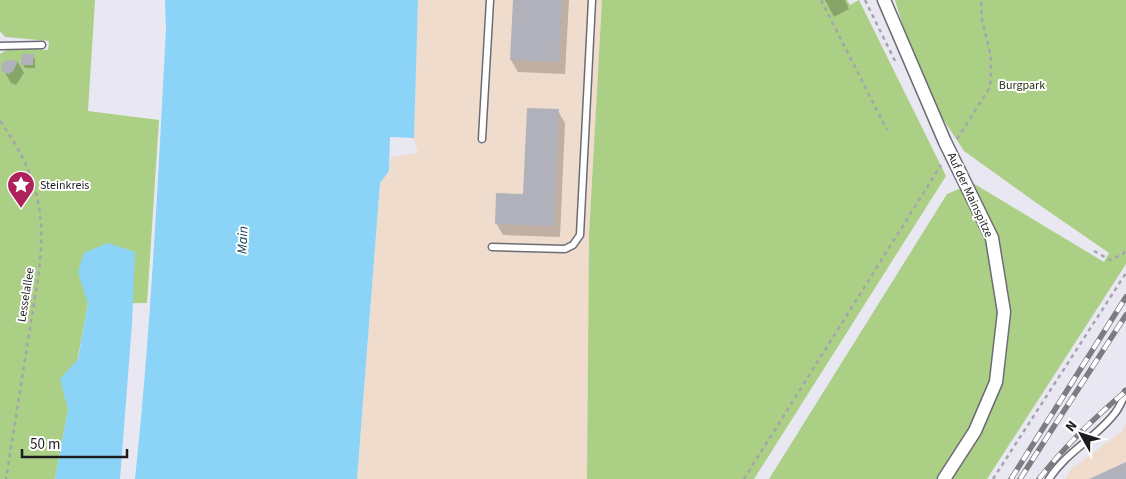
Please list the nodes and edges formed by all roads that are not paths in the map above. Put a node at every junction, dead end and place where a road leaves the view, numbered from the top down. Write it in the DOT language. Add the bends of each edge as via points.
graph roads {
  1 [pos="490,0"];
  2 [pos="592,0"];
  3 [pos="884,0"];
  4 [pos="42,45"];
  5 [pos="0,46"];
  6 [pos="482,139"];
  7 [pos="492,247"];
  8 [pos="1126,392"];
  9 [pos="944,479"];
  10 [pos="1049,479"];
  1 -- 6 [label="lane"];
  2 -- 7 [label="lane" via="580,235 565,250"];
  3 -- 9 [label="street, Auf der Mainspitze" via="949,150 992,238 1004,312 996,382 975,431"];
  4 -- 5 [label="lane"];
  8 -- 10 [label="lane" via="1116,412 1058,464"];
}
